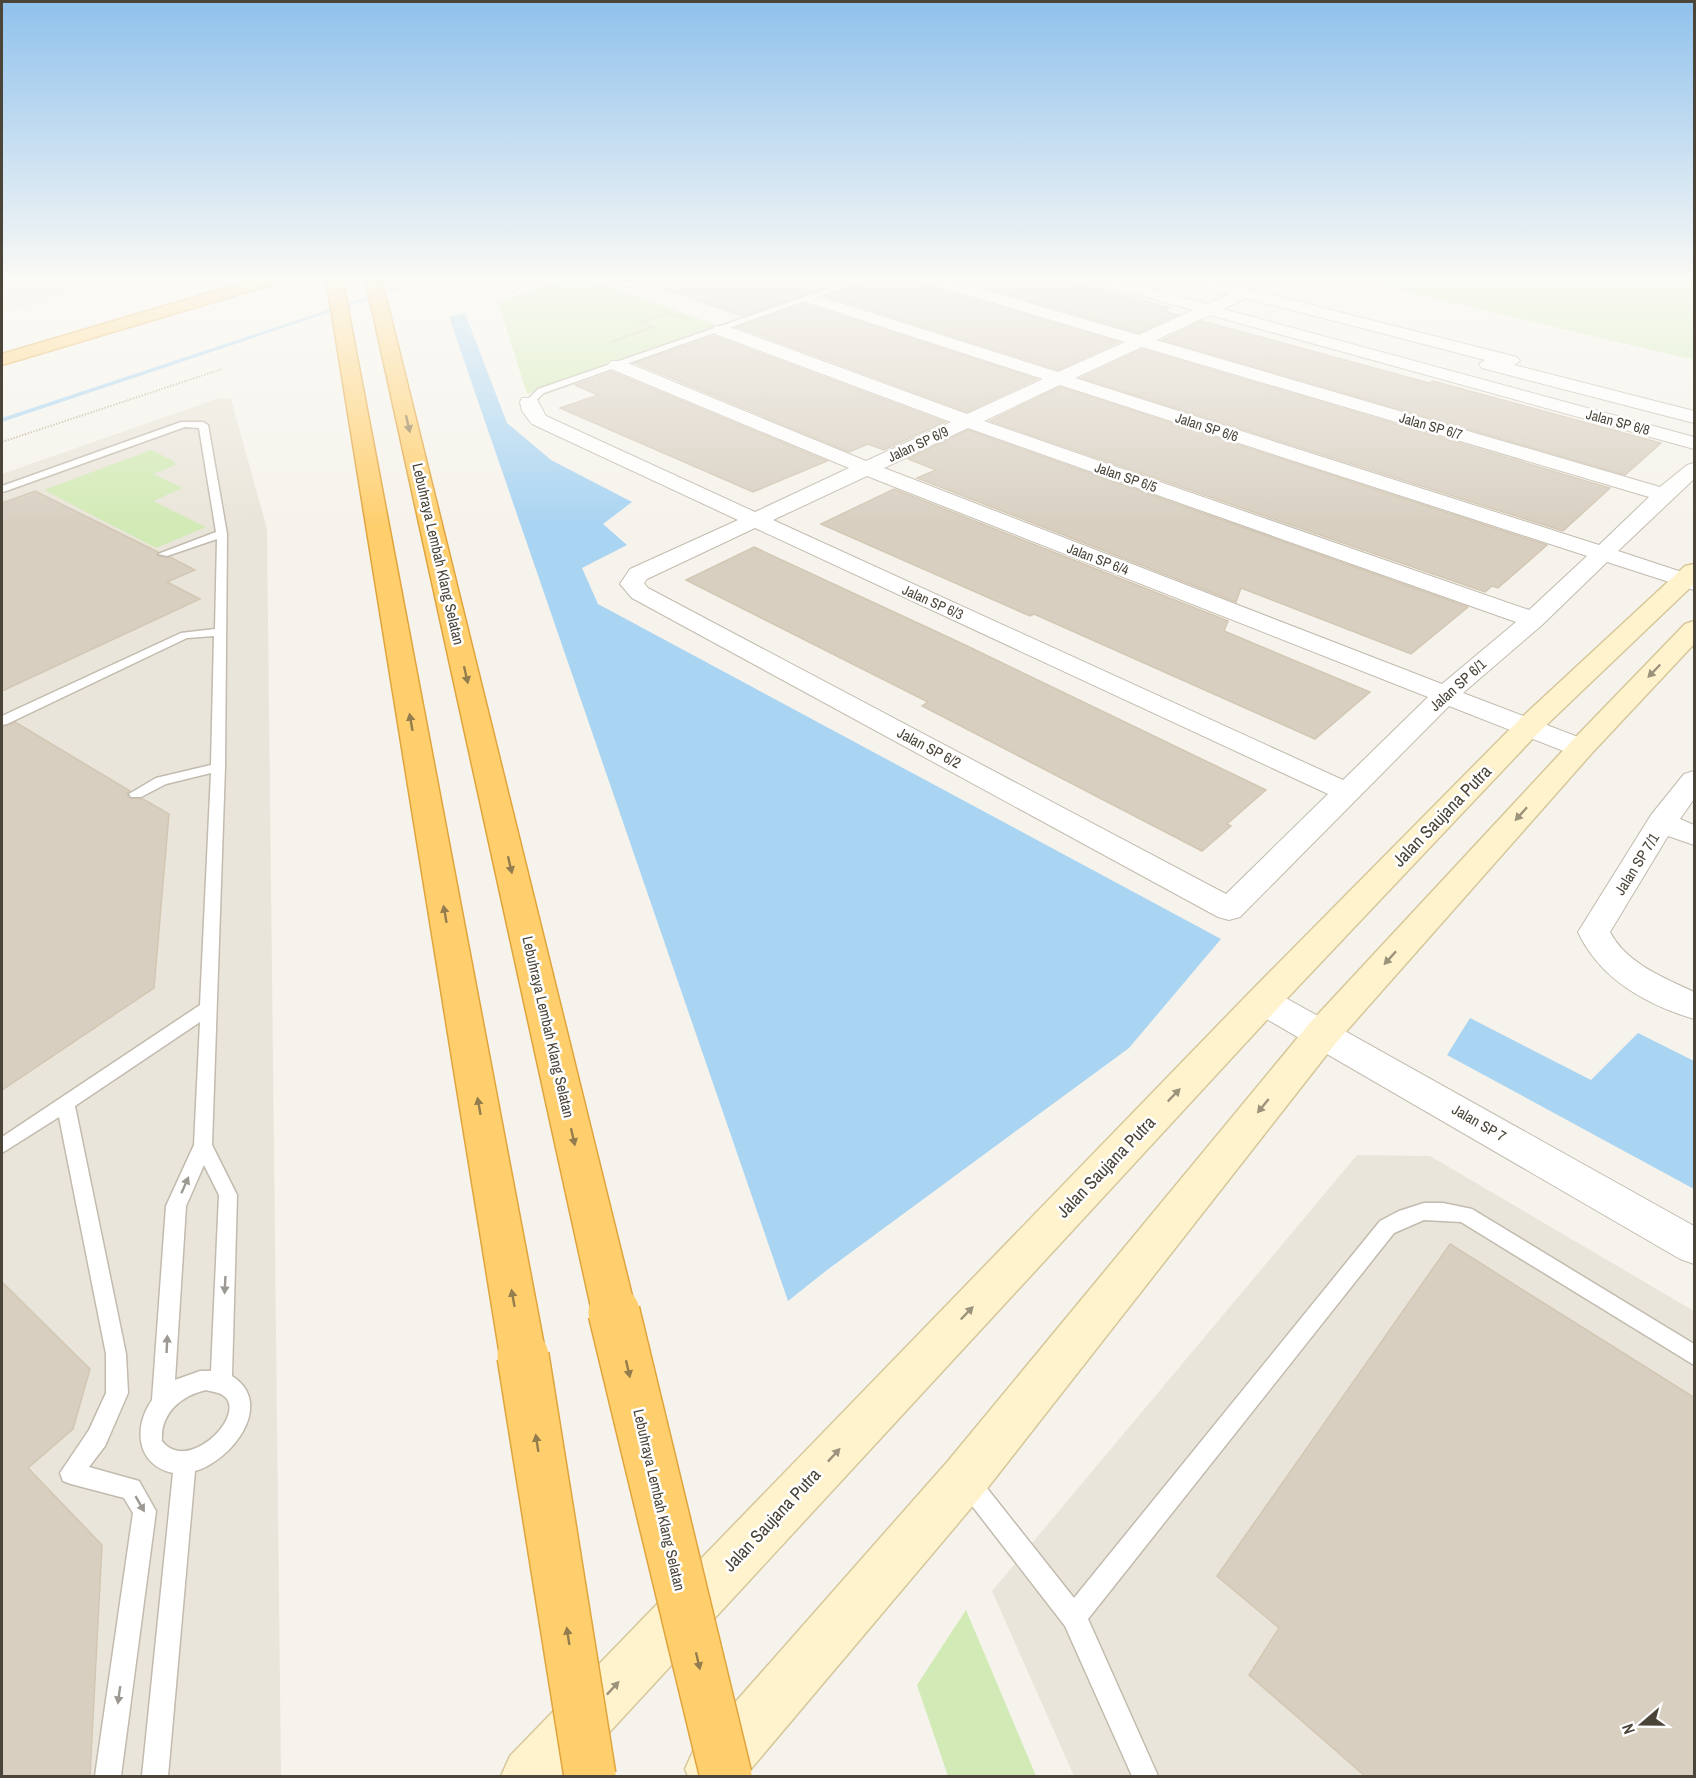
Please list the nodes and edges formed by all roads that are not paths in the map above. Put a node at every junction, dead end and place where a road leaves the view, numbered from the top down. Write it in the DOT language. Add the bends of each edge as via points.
graph roads {
  1 [pos="347,360"];
  2 [pos="393,360"];
  3 [pos="632,360"];
  4 [pos="801,360"];
  5 [pos="997,360"];
  6 [pos="1099,360"];
  7 [pos="1207,360"];
  8 [pos="1392,360"];
  9 [pos="1480,360"];
  10 [pos="1499,360"];
  11 [pos="617,365"];
  12 [pos="1058,380"];
  13 [pos="529,402"];
  14 [pos="1695,408"];
  15 [pos="1695,417"];
  16 [pos="967,422"];
  17 [pos="1695,443"];
  18 [pos="866,468"];
  19 [pos="1695,469"];
  20 [pos="2,489"];
  21 [pos="1664,495"];
  22 [pos="753,520"];
  23 [pos="222,534"];
  24 [pos="163,554"];
  25 [pos="1602,554"];
  26 [pos="1692,578"];
  27 [pos="633,584"];
  28 [pos="1533,620"];
  29 [pos="1695,629"];
  30 [pos="222,632"];
  31 [pos="1446,694"];
  32 [pos="2,721"];
  33 [pos="1529,726"];
  34 [pos="1581,747"];
  35 [pos="218,767"];
  36 [pos="1695,780"];
  37 [pos="1346,792"];
  38 [pos="136,794"];
  39 [pos="1662,822"];
  40 [pos="1695,836"];
  41 [pos="1229,909"];
  42 [pos="1263,1001"];
  43 [pos="1695,1006"];
  44 [pos="208,1007"];
  45 [pos="1322,1034"];
  46 [pos="65,1103"];
  47 [pos="203,1145"];
  48 [pos="2,1146"];
  49 [pos="1695,1246"];
  50 [pos="1695,1355"];
  51 [pos="220,1380"];
  52 [pos="164,1402"];
  53 [pos="185,1463"];
  54 [pos="965,1478"];
  55 [pos="1074,1617"];
  56 [pos="108,1776"];
  57 [pos="155,1776"];
  58 [pos="530,1776"];
  59 [pos="590,1776"];
  60 [pos="707,1776"];
  61 [pos="726,1776"];
  62 [pos="1145,1776"];
  59 -- 1 [label="highway, one-way, bridge" via="523,1356"];
  2 -- 61 [label="highway, Lebuhraya Lembah Klang Selatan, one-way, bridge"];
  3 -- 11 [label="lane"];
  4 -- 16 [label="street, Jalan SP 6/5"];
  5 -- 12 [label="street, Jalan SP 6/6"];
  6 -- 12 [label="street, Jalan SP 6/9"];
  7 -- 21 [label="street, Jalan SP 6/7"];
  8 -- 17 [label="street, Jalan SP 6/8"];
  9 -- 15 [label="street"];
  10 -- 14 [label="street"];
  11 -- 13 [label="lane" via="541,391"];
  11 -- 18 [label="street, Jalan SP 6/4"];
  12 -- 16 [label="street, Jalan SP 6/9"];
  12 -- 25 [label="street, Jalan SP 6/6"];
  13 -- 22 [label="street, Jalan SP 6/3" via="539,420"];
  16 -- 18 [label="street, Jalan SP 6/9"];
  16 -- 28 [label="street, Jalan SP 6/5"];
  18 -- 22 [label="street, Jalan SP 6/9"];
  18 -- 31 [label="street, Jalan SP 6/4"];
  19 -- 21 [label="street, Jalan SP 6/1"];
  20 -- 23 [label="lane" via="184,424 203,425"];
  21 -- 25 [label="street, Jalan SP 6/1"];
  22 -- 27 [label="street, Jalan SP 6/9" via="638,574"];
  22 -- 37 [label="street, Jalan SP 6/3"];
  23 -- 24 [label="lane"];
  23 -- 30 [label="lane"];
  25 -- 26 [label="street, Jalan SP 6/6"];
  25 -- 28 [label="street, Jalan SP 6/1"];
  26 -- 33 [label="main road, Jalan Saujana Putra"];
  27 -- 41 [label="street, Jalan SP 6/2" via="640,593"];
  28 -- 31 [label="street, Jalan SP 6/1"];
  29 -- 34 [label="main road, one-way"];
  30 -- 32 [label="lane" via="185,635"];
  30 -- 35 [label="lane"];
  31 -- 33 [label="street, Jalan SP 6/4"];
  31 -- 37 [label="street, Jalan SP 6/1"];
  33 -- 34 [label="street, Jalan SP 6/4"];
  33 -- 42 [label="main road, Jalan Saujana Putra"];
  34 -- 45 [label="main road, one-way"];
  35 -- 38 [label="lane" via="161,781"];
  35 -- 44 [label="lane"];
  36 -- 39 [label="street, Jalan SP 7/1"];
  37 -- 41 [label="street, Jalan SP 6/1"];
  39 -- 40 [label="street"];
  39 -- 43 [label="street, Jalan SP 7/1" via="1594,932 1603,951 1624,971"];
  42 -- 45 [label="street, Jalan SP 7"];
  58 -- 42 [label="main road, Jalan Saujana Putra, one-way"];
  44 -- 46 [label="lane"];
  44 -- 47 [label="lane"];
  45 -- 49 [label="street, Jalan SP 7"];
  45 -- 54 [label="main road, one-way"];
  46 -- 48 [label="lane"];
  46 -- 56 [label="lane, one-way" via="116,1354 117,1393 97,1438 71,1473 131,1489 145,1511"];
  47 -- 51 [label="lane, one-way" via="228,1195"];
  52 -- 47 [label="lane, one-way" via="176,1206"];
  50 -- 55 [label="lane" via="1465,1215 1442,1209 1407,1214 1387,1227"];
  51 -- 52 [label="lane" via="191,1383"];
  51 -- 53 [label="lane" via="232,1386 239,1396 237,1423 216,1449"];
  52 -- 53 [label="lane" via="150,1427 153,1450 160,1458"];
  53 -- 57 [label="lane"];
  54 -- 55 [label="lane"];
  54 -- 60 [label="main road"];
  55 -- 62 [label="lane"];
}
